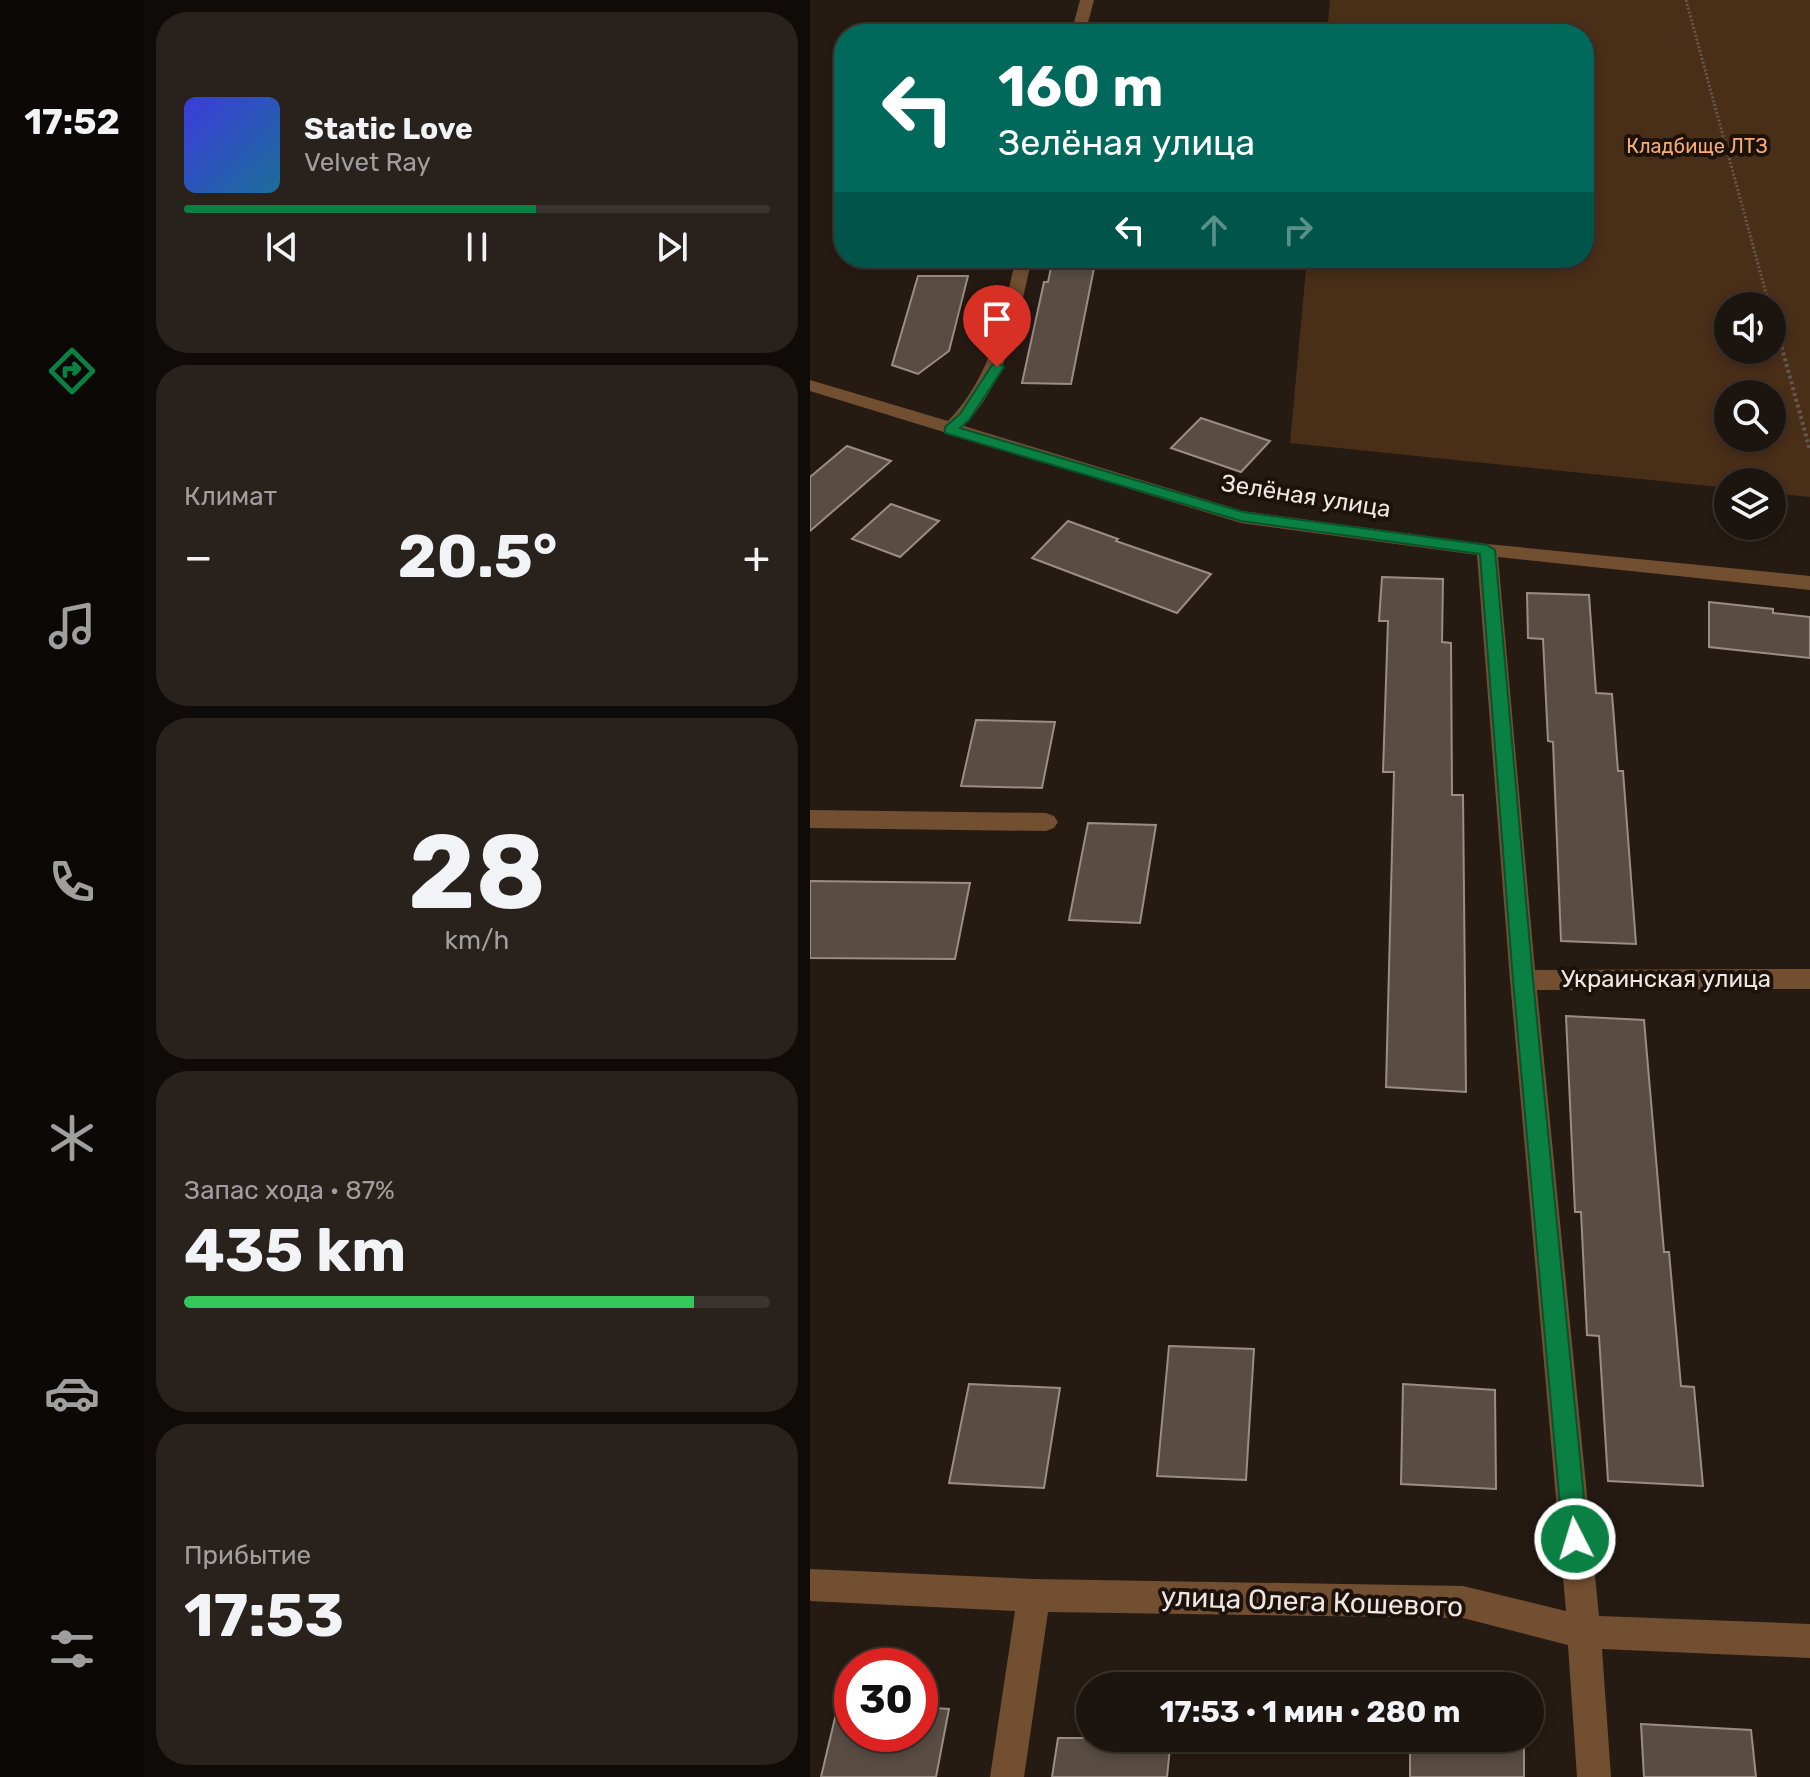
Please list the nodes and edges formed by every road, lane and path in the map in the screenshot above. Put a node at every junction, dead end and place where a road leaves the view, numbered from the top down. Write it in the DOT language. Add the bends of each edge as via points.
graph roads {
  1 [pos="1087,0"];
  2 [pos="1686,0"];
  3 [pos="1081,24"];
  4 [pos="1022,268"];
  5 [pos="1766,292"];
  6 [pos="1786,363"];
  7 [pos="810,385"];
  8 [pos="950,430"];
  9 [pos="1810,450"];
  10 [pos="1487,550"];
  11 [pos="1810,583"];
  12 [pos="810,819"];
  13 [pos="1046,822"];
  14 [pos="1810,979"];
  15 [pos="1523,980"];
  16 [pos="810,1585"];
  17 [pos="1034,1595"];
  18 [pos="1584,1632"];
  19 [pos="1810,1641"];
  20 [pos="1007,1777"];
  21 [pos="1594,1777"];
  1 -- 3 [label="street"];
  2 -- 5 [label="path"];
  4 -- 8 [label="street" via="997,367 965,417"];
  6 -- 9 [label="path"];
  7 -- 8 [label="street, Зелёная улица"];
  8 -- 10 [label="street, Зелёная улица" via="1241,517"];
  10 -- 11 [label="street, Зелёная улица"];
  10 -- 15 [label="street"];
  12 -- 13 [label="street"];
  14 -- 15 [label="street, Украинская улица"];
  15 -- 18 [label="street"];
  16 -- 17 [label="street, улица Олега Кошевого"];
  17 -- 18 [label="street, улица Олега Кошевого" via="1463,1602"];
  17 -- 20 [label="street"];
  18 -- 19 [label="street, улица Олега Кошевого"];
  18 -- 21 [label="street"];
}
